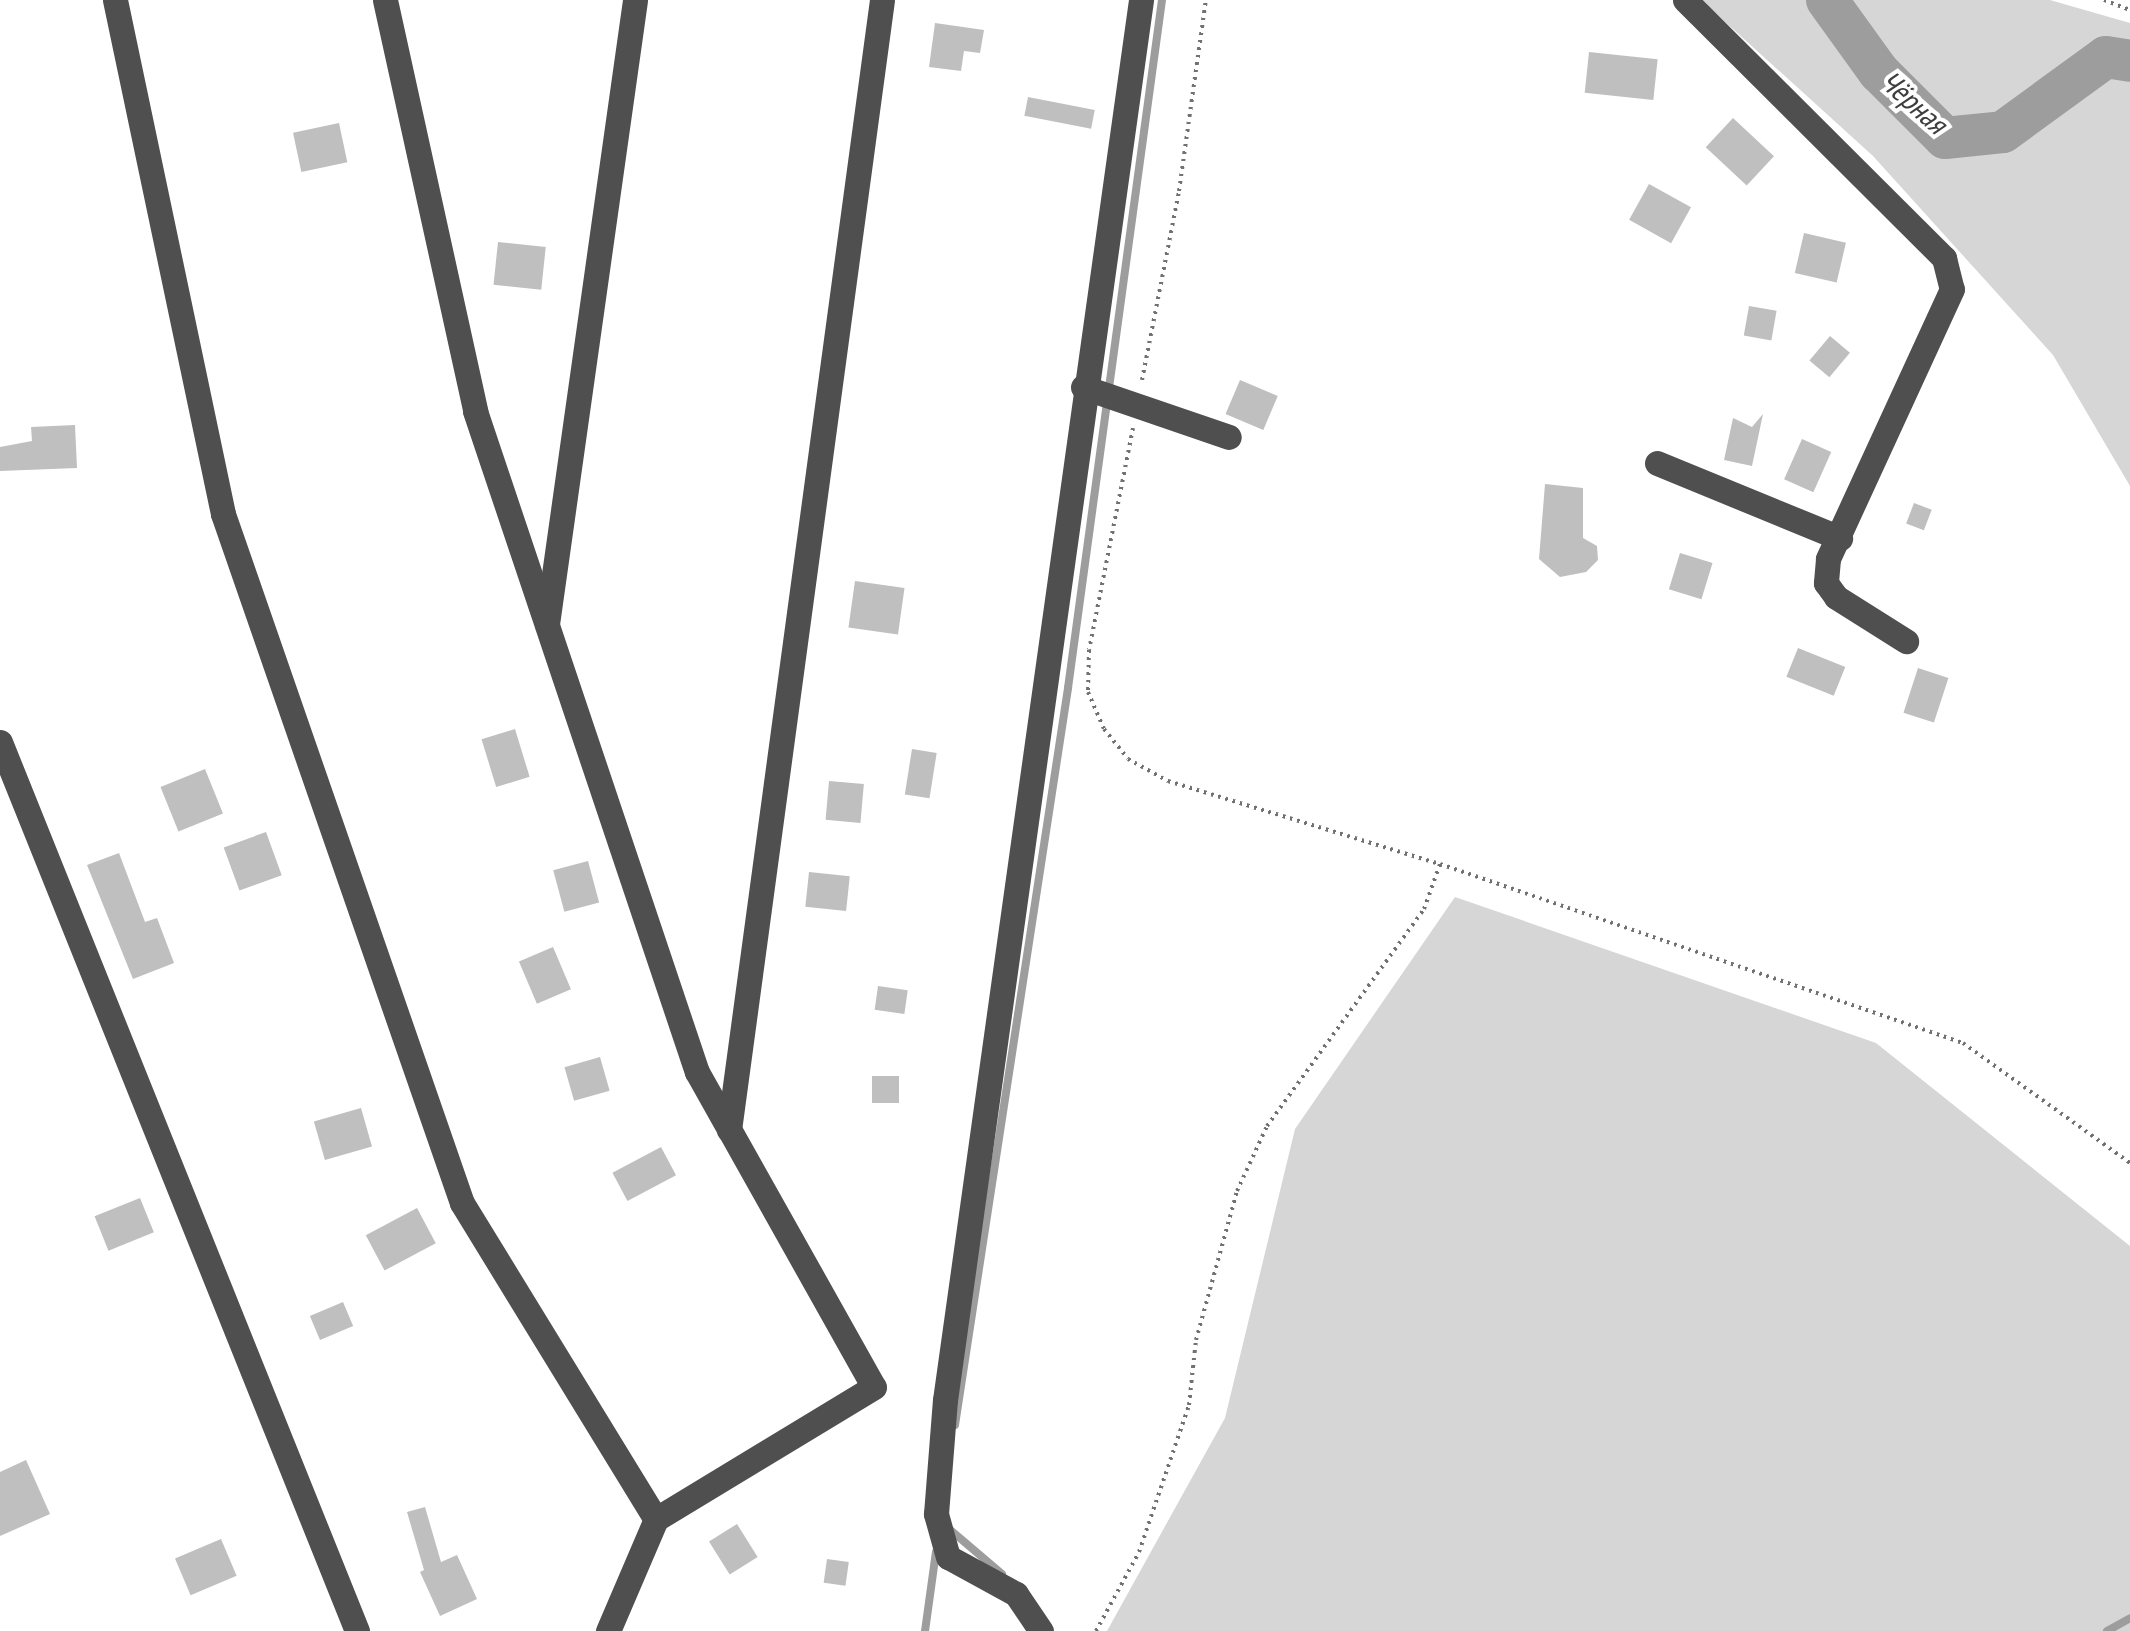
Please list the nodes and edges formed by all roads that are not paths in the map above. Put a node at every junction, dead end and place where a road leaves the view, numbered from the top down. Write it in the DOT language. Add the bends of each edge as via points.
graph roads {
  1 [pos="115,0"];
  2 [pos="386,0"];
  3 [pos="634,0"];
  4 [pos="882,0"];
  5 [pos="1141,0"];
  6 [pos="1684,0"];
  7 [pos="1083,387"];
  8 [pos="1229,436"];
  9 [pos="1657,463"];
  10 [pos="1840,538"];
  11 [pos="546,630"];
  12 [pos="1906,641"];
  13 [pos="0,742"];
  14 [pos="729,1130"];
  15 [pos="656,1519"];
  16 [pos="357,1631"];
  17 [pos="608,1631"];
  18 [pos="1041,1631"];
  1 -- 15 [label="street" via="223,514 462,1203"];
  2 -- 11 [label="street" via="475,411"];
  3 -- 11 [label="street"];
  4 -- 14 [label="street"];
  5 -- 7 [label="street"];
  6 -- 10 [label="street" via="1944,258 1952,290"];
  7 -- 8 [label="street"];
  7 -- 18 [label="street" via="944,1400 936,1514 948,1558 1016,1594"];
  9 -- 10 [label="street"];
  10 -- 12 [label="street" via="1828,558 1826,583 1836,597"];
  11 -- 14 [label="street" via="697,1072"];
  13 -- 16 [label="street"];
  14 -- 15 [label="street" via="874,1387"];
  15 -- 17 [label="street"];
}
